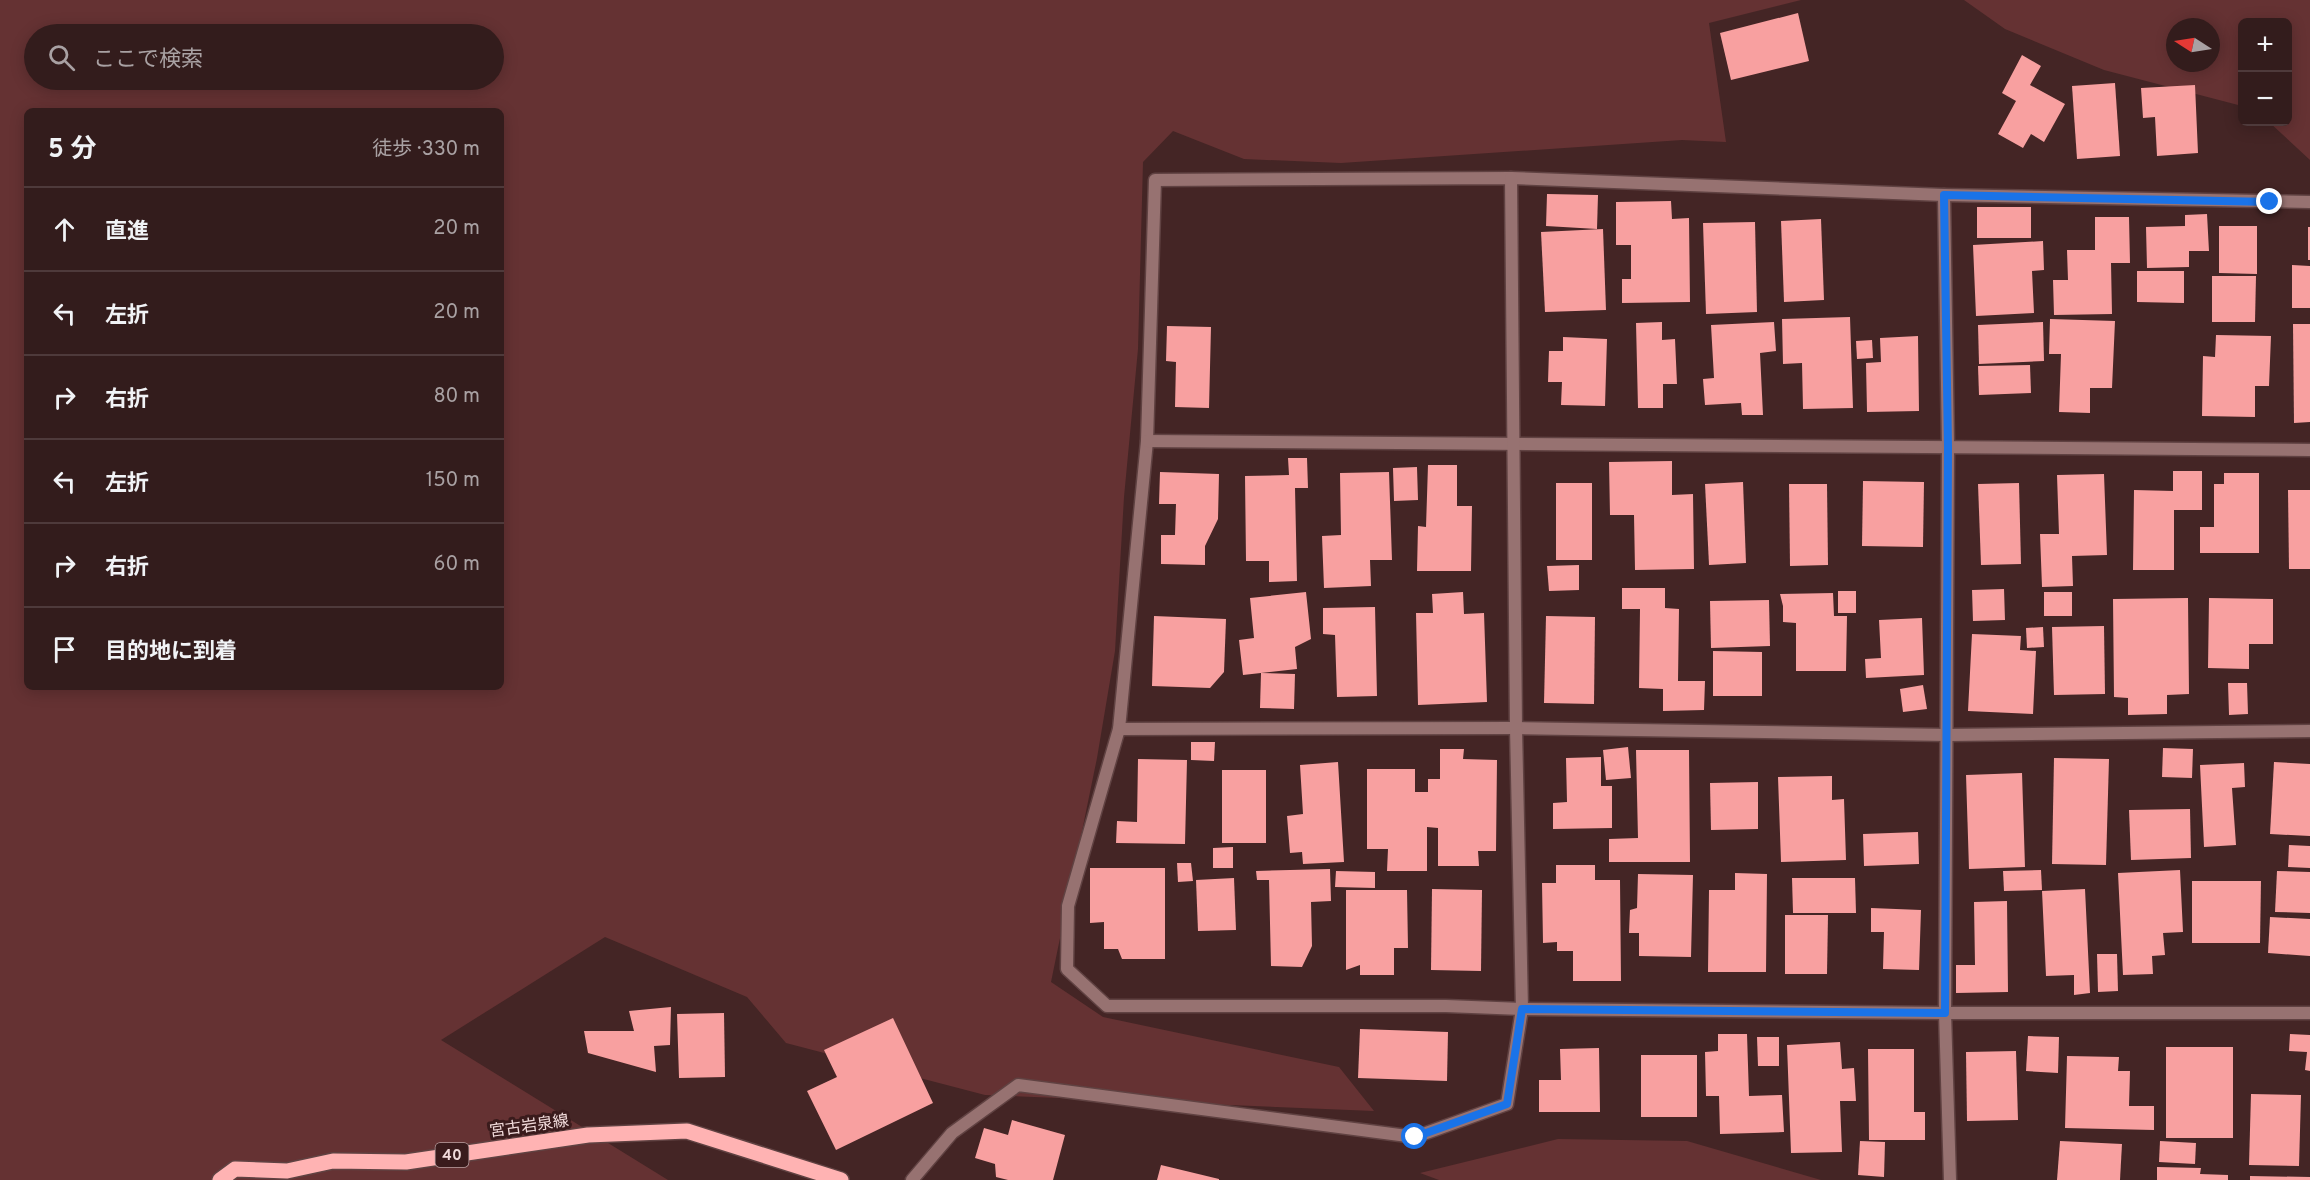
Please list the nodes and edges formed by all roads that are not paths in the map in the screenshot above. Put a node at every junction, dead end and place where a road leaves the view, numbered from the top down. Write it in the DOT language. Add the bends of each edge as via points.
graph roads {
  1 [pos="1511,178"];
  2 [pos="1944,195"];
  3 [pos="2310,202"];
  4 [pos="1147,441"];
  5 [pos="1513,444"];
  6 [pos="1948,447"];
  7 [pos="2310,450"];
  8 [pos="1516,728"];
  9 [pos="1119,729"];
  10 [pos="2310,732"];
  11 [pos="1948,735"];
  12 [pos="1522,1009"];
  13 [pos="1945,1013"];
  14 [pos="2310,1013"];
  15 [pos="220,1180"];
  16 [pos="841,1180"];
  17 [pos="912,1180"];
  18 [pos="1950,1180"];
  1 -- 2 [label="street"];
  1 -- 4 [label="street" via="1155,180"];
  1 -- 5 [label="street"];
  2 -- 3 [label="street"];
  2 -- 6 [label="street"];
  4 -- 5 [label="street"];
  4 -- 9 [label="street"];
  5 -- 6 [label="street"];
  5 -- 8 [label="street"];
  6 -- 7 [label="street"];
  6 -- 11 [label="street"];
  8 -- 9 [label="street"];
  8 -- 11 [label="street"];
  8 -- 12 [label="street"];
  9 -- 12 [label="street" via="1068,906 1067,969 1107,1006"];
  10 -- 11 [label="street"];
  11 -- 13 [label="street"];
  12 -- 13 [label="street"];
  12 -- 17 [label="street" via="1507,1104 1415,1137 1018,1085 952,1133"];
  13 -- 14 [label="street"];
  13 -- 18 [label="street"];
  15 -- 16 [label="main road, 宮古岩泉線 / 40" via="235,1169 287,1171 333,1161 406,1162 588,1135 687,1131"];
}
